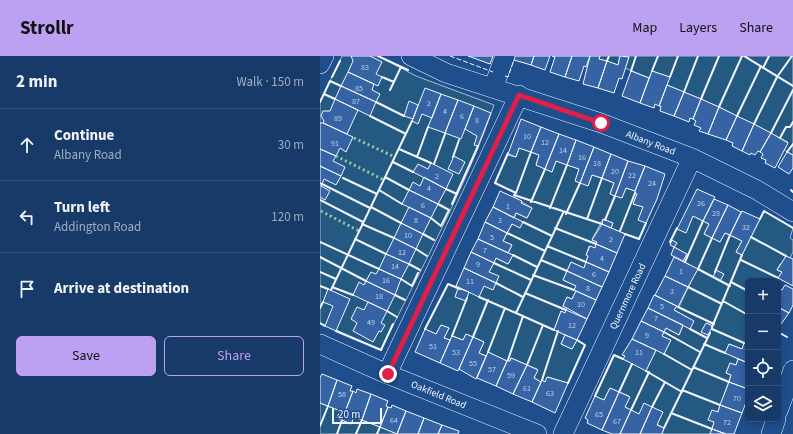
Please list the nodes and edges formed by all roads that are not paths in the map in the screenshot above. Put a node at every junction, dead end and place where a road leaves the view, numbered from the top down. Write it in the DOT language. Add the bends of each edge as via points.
graph roads {
  1 [pos="324,56"];
  2 [pos="411,56"];
  3 [pos="505,56"];
  4 [pos="320,64"];
  5 [pos="493,88"];
  6 [pos="519,95"];
  7 [pos="692,158"];
  8 [pos="793,212"];
  9 [pos="320,344"];
  10 [pos="793,370"];
  11 [pos="388,374"];
  12 [pos="781,403"];
  13 [pos="775,422"];
  14 [pos="537,434"];
  15 [pos="563,434"];
  16 [pos="771,434"];
  1 -- 4 [label="street"];
  2 -- 5 [label="street, Albany Road" via="446,73"];
  3 -- 5 [label="street"];
  5 -- 6 [label="street, Albany Road"];
  6 -- 7 [label="street, Albany Road"];
  6 -- 11 [label="street"];
  7 -- 8 [label="street, Albany Road" via="757,190"];
  7 -- 15 [label="street, Quernmore Road"];
  9 -- 11 [label="street, Oakfield Road"];
  10 -- 12 [label="street"];
  11 -- 14 [label="street, Oakfield Road"];
  13 -- 16 [label="street"];
}
